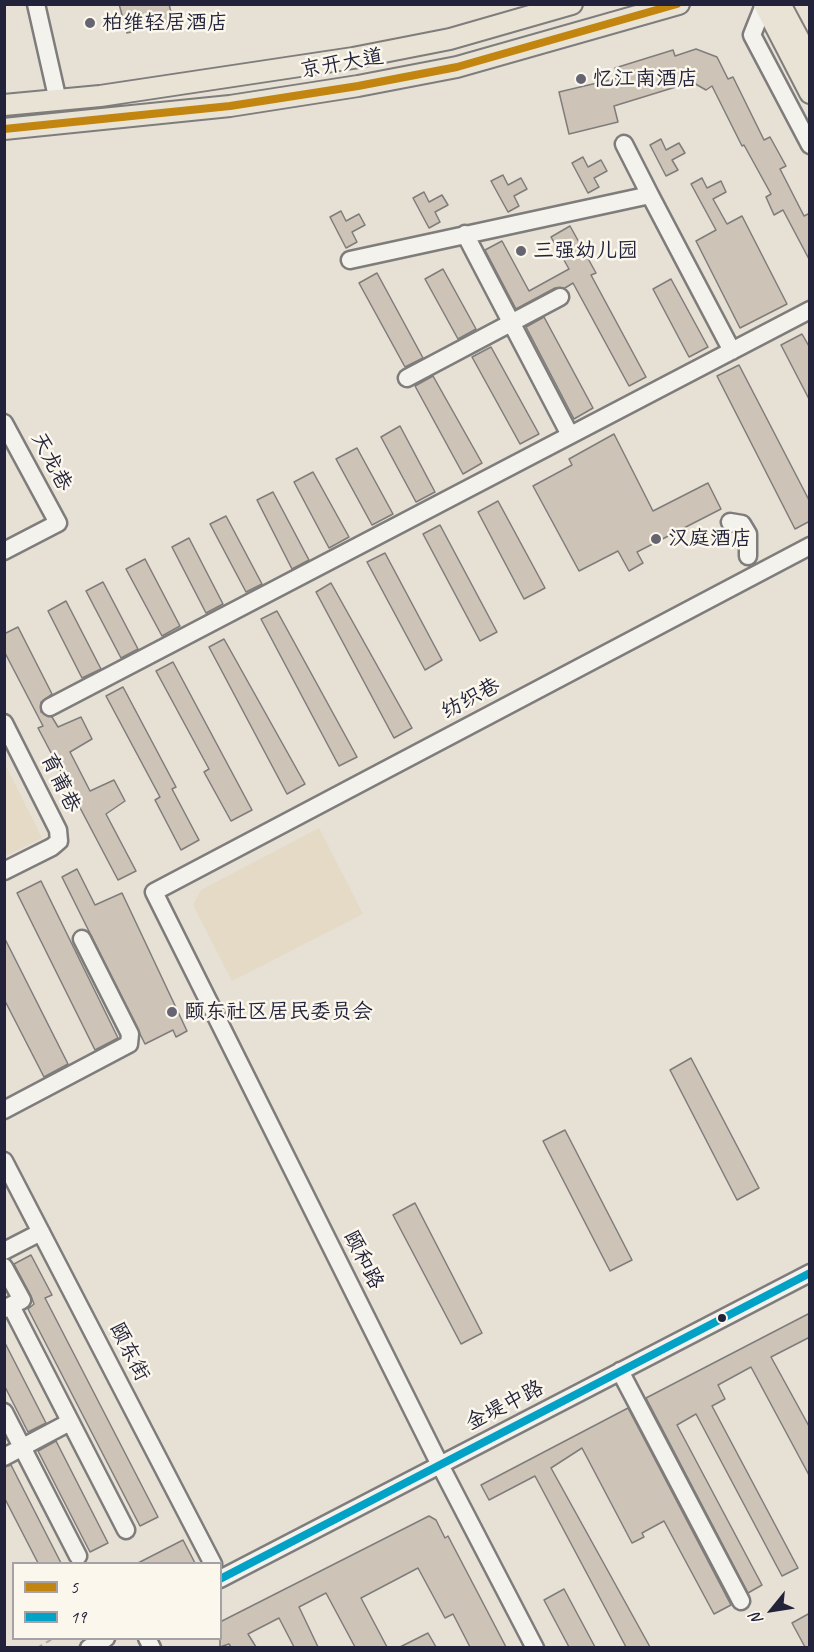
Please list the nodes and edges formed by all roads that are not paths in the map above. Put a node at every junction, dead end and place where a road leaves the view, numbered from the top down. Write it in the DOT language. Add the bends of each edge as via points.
graph roads {
  1 [pos="36,4"];
  2 [pos="572,4"];
  3 [pos="679,4"];
  4 [pos="769,5"];
  5 [pos="810,60"];
  6 [pos="810,93"];
  7 [pos="58,100"];
  8 [pos="4,105"];
  9 [pos="4,129"];
  10 [pos="624,144"];
  11 [pos="810,145"];
  12 [pos="650,195"];
  13 [pos="465,234"];
  14 [pos="350,260"];
  15 [pos="560,297"];
  16 [pos="810,310"];
  17 [pos="511,323"];
  18 [pos="732,351"];
  19 [pos="407,378"];
  20 [pos="4,423"];
  21 [pos="570,435"];
  22 [pos="730,522"];
  23 [pos="810,546"];
  24 [pos="4,551"];
  25 [pos="748,556"];
  26 [pos="50,707"];
  27 [pos="4,723"];
  28 [pos="4,871"];
  29 [pos="154,892"];
  30 [pos="82,939"];
  31 [pos="4,1110"];
  32 [pos="4,1161"];
  33 [pos="41,1232"];
  34 [pos="4,1251"];
  35 [pos="4,1267"];
  36 [pos="810,1273"];
  37 [pos="8,1308"];
  38 [pos="620,1371"];
  39 [pos="4,1412"];
  40 [pos="70,1422"];
  41 [pos="23,1447"];
  42 [pos="4,1457"];
  43 [pos="440,1465"];
  44 [pos="126,1530"];
  45 [pos="78,1556"];
  46 [pos="213,1562"];
  47 [pos="222,1573"];
  48 [pos="741,1601"];
  49 [pos="535,1647"];
  1 -- 7 [label="street"];
  2 -- 7 [label="main road, 京开大道" via="450,39 353,58"];
  3 -- 9 [label="main road, 京开大道" via="457,67 358,86 220,107"];
  4 -- 5 [label="main road"];
  4 -- 6 [label="main road"];
  4 -- 11 [label="street" via="752,35"];
  7 -- 8 [label="main road, 京开大道"];
  10 -- 12 [label="street"];
  12 -- 13 [label="street"];
  12 -- 18 [label="street"];
  13 -- 14 [label="street"];
  13 -- 17 [label="street"];
  15 -- 17 [label="street"];
  16 -- 18 [label="street"];
  17 -- 19 [label="street"];
  17 -- 21 [label="street"];
  18 -- 21 [label="street"];
  20 -- 24 [label="street, 天龙巷" via="58,523"];
  21 -- 26 [label="street"];
  22 -- 25 [label="street" via="741,524 748,534"];
  23 -- 29 [label="street, 纺织巷"];
  27 -- 28 [label="street, 育莆巷" via="58,830 59,841"];
  29 -- 43 [label="street, 颐和路"];
  30 -- 31 [label="street" via="130,1034 129,1044"];
  32 -- 33 [label="street, 颐东街"];
  33 -- 34 [label="street"];
  33 -- 46 [label="street, 颐东街"];
  35 -- 37 [label="street" via="22,1300"];
  36 -- 38 [label="street, 金堤中路"];
  37 -- 40 [label="street"];
  38 -- 43 [label="street, 金堤中路"];
  38 -- 48 [label="street"];
  39 -- 41 [label="street"];
  40 -- 41 [label="street"];
  40 -- 44 [label="street"];
  41 -- 42 [label="street"];
  41 -- 45 [label="street"];
  43 -- 47 [label="street, 金堤中路"];
  43 -- 49 [label="street, 颐和路"];
}
